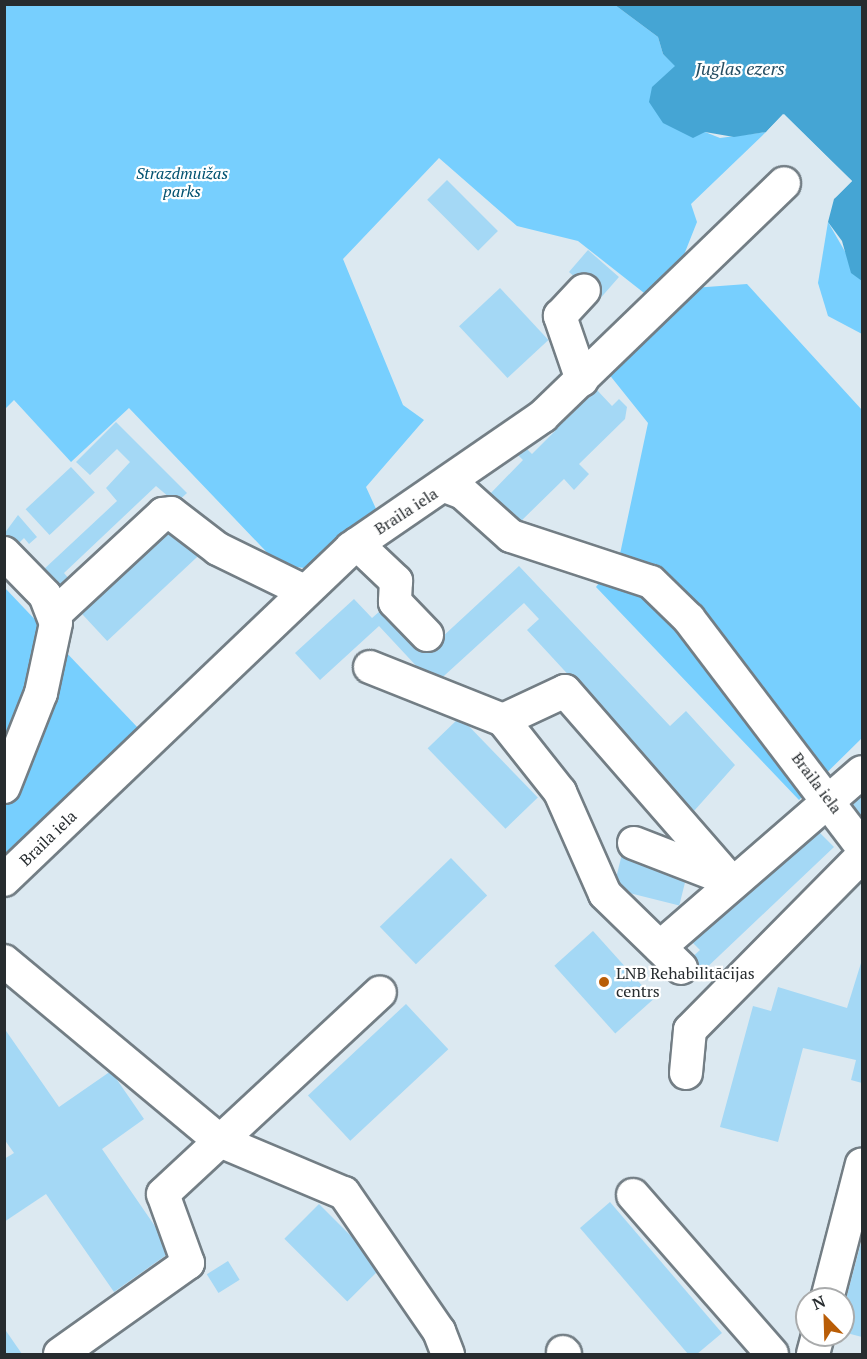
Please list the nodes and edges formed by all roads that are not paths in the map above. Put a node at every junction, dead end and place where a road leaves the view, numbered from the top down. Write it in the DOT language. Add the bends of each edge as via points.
graph roads {
  1 [pos="784,183"];
  2 [pos="584,290"];
  3 [pos="582,380"];
  4 [pos="445,486"];
  5 [pos="357,544"];
  6 [pos="4,553"];
  7 [pos="304,591"];
  8 [pos="55,614"];
  9 [pos="427,635"];
  10 [pos="370,667"];
  11 [pos="503,720"];
  12 [pos="862,772"];
  13 [pos="4,787"];
  14 [pos="830,799"];
  15 [pos="634,843"];
  16 [pos="862,847"];
  17 [pos="862,856"];
  18 [pos="4,880"];
  19 [pos="730,881"];
  20 [pos="4,961"];
  21 [pos="380,992"];
  22 [pos="686,1073"];
  23 [pos="220,1141"];
  24 [pos="862,1164"];
  25 [pos="633,1195"];
  26 [pos="830,1287"];
  27 [pos="60,1354"];
  28 [pos="448,1354"];
  29 [pos="772,1354"];
  1 -- 3 [label="street"];
  2 -- 3 [label="street" via="560,316"];
  3 -- 4 [label="street" via="543,416"];
  4 -- 5 [label="street, Braila iela"];
  4 -- 14 [label="street, Braila iela" via="464,493 511,536 651,582 689,620"];
  5 -- 7 [label="street, Braila iela"];
  5 -- 9 [label="street" via="396,581 395,602"];
  6 -- 8 [label="street" via="45,595"];
  7 -- 8 [label="street" via="218,549 171,513 163,514"];
  7 -- 18 [label="street, Braila iela"];
  8 -- 13 [label="street" via="54,645 41,693"];
  10 -- 11 [label="street"];
  11 -- 19 [label="street" via="565,691"];
  11 -- 19 [label="street" via="560,792 605,894 671,957"];
  12 -- 14 [label="street"];
  14 -- 16 [label="street, Braila iela"];
  14 -- 19 [label="street"];
  15 -- 19 [label="street"];
  17 -- 22 [label="street" via="690,1030"];
  20 -- 23 [label="street"];
  21 -- 23 [label="street"];
  23 -- 27 [label="street" via="163,1194 188,1263"];
  23 -- 28 [label="street" via="344,1193 439,1331"];
  24 -- 26 [label="street"];
  25 -- 29 [label="street"];
}
